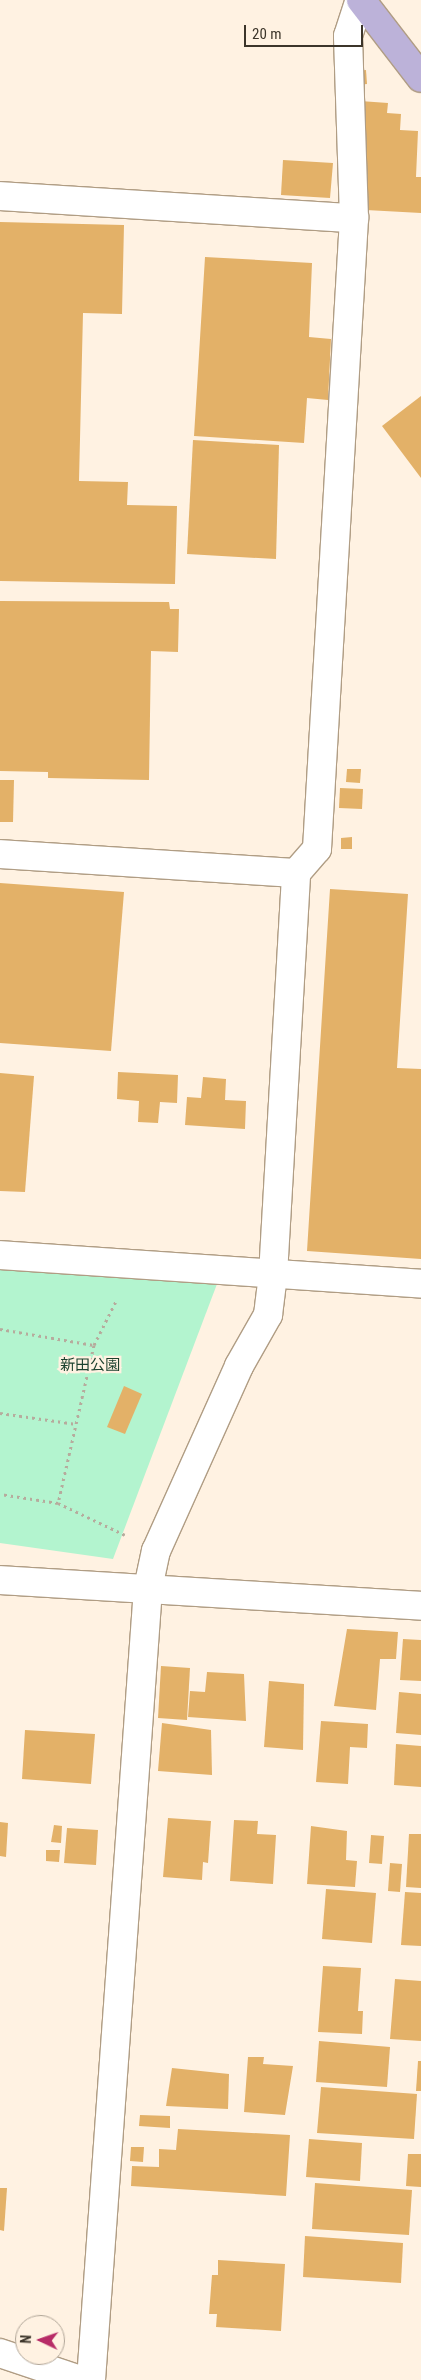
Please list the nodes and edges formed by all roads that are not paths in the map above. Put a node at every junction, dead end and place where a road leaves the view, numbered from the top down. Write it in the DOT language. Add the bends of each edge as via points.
graph roads {
  1 [pos="360,0"];
  2 [pos="421,78"];
  3 [pos="0,196"];
  4 [pos="354,218"];
  5 [pos="0,854"];
  6 [pos="296,873"];
  7 [pos="0,1255"];
  8 [pos="273,1275"];
  9 [pos="421,1284"];
  10 [pos="0,1580"];
  11 [pos="148,1588"];
  12 [pos="421,1606"];
  13 [pos="0,2353"];
  14 [pos="80,2380"];
  15 [pos="91,2380"];
  1 -- 2 [label="main road"];
  1 -- 4 [label="street" via="348,36"];
  3 -- 4 [label="street"];
  4 -- 6 [label="street" via="317,849"];
  5 -- 6 [label="street"];
  6 -- 8 [label="street"];
  7 -- 8 [label="street"];
  8 -- 9 [label="street"];
  8 -- 11 [label="street" via="268,1315 240,1366 156,1551"];
  10 -- 11 [label="street"];
  11 -- 12 [label="street"];
  11 -- 15 [label="street"];
  13 -- 14 [label="street"];
}
